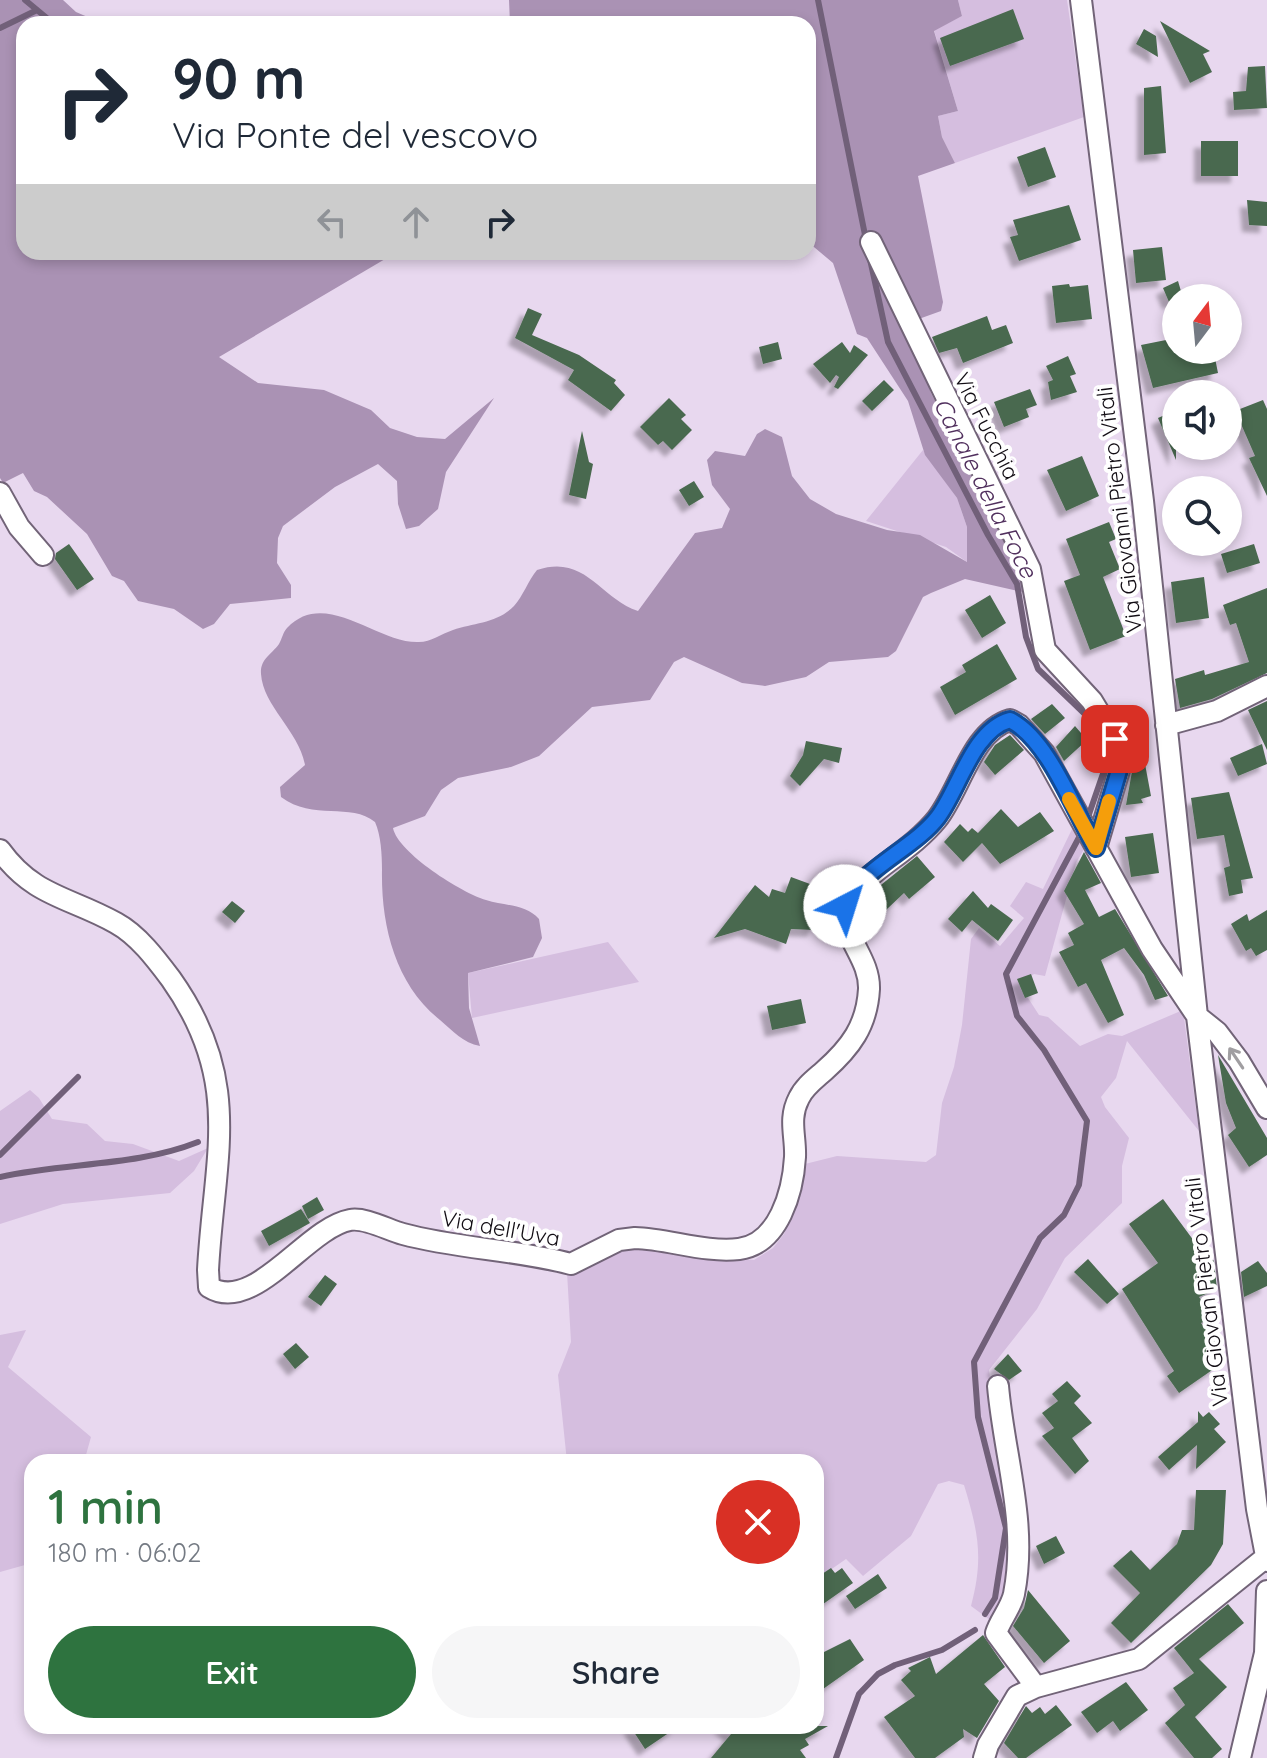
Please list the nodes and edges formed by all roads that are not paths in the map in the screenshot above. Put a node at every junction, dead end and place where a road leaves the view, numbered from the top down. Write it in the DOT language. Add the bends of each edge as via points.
graph roads {
  1 [pos="1081,0"];
  2 [pos="871,242"];
  3 [pos="0,493"];
  4 [pos="43,555"];
  5 [pos="1267,686"];
  6 [pos="1166,725"];
  7 [pos="1094,845"];
  8 [pos="0,850"];
  9 [pos="1197,1016"];
  10 [pos="1267,1108"];
  11 [pos="998,1386"];
  12 [pos="1266,1559"];
  13 [pos="1267,1591"];
  14 [pos="1036,1687"];
  15 [pos="984,1758"];
  16 [pos="1240,1758"];
  1 -- 6 [label="street, Via Giovanni Pietro Vitali"];
  2 -- 7 [label="street, Via Fucchia" via="1030,569 1045,650 1092,701 1115,739 1120,767"];
  3 -- 4 [label="street"];
  5 -- 6 [label="street" via="1217,711"];
  6 -- 9 [label="street, Via Giovanni Pietro Vitali"];
  7 -- 8 [label="street, Via dell'Uva" via="1044,753 1019,725 1010,720 999,723 937,819 848,897 844,925 869,981 863,1023 853,1043 799,1095 791,1119 792,1188 782,1214 762,1239 740,1249 619,1240 571,1264 351,1220 262,1279 236,1294 222,1295 209,1287 208,1270 221,1155 220,1107 212,1056 194,1013 161,965 132,935 38,889"];
  7 -- 9 [label="street"];
  10 -- 9 [label="street, one-way" via="1217,1032"];
  9 -- 12 [label="street, Via Giovan Pietro Vitali"];
  11 -- 14 [label="street" via="1002,1433 1018,1502 1013,1599 996,1633"];
  12 -- 14 [label="street" via="1139,1659"];
  13 -- 16 [label="street" via="1265,1653"];
  14 -- 15 [label="street" via="1017,1696"];
}
